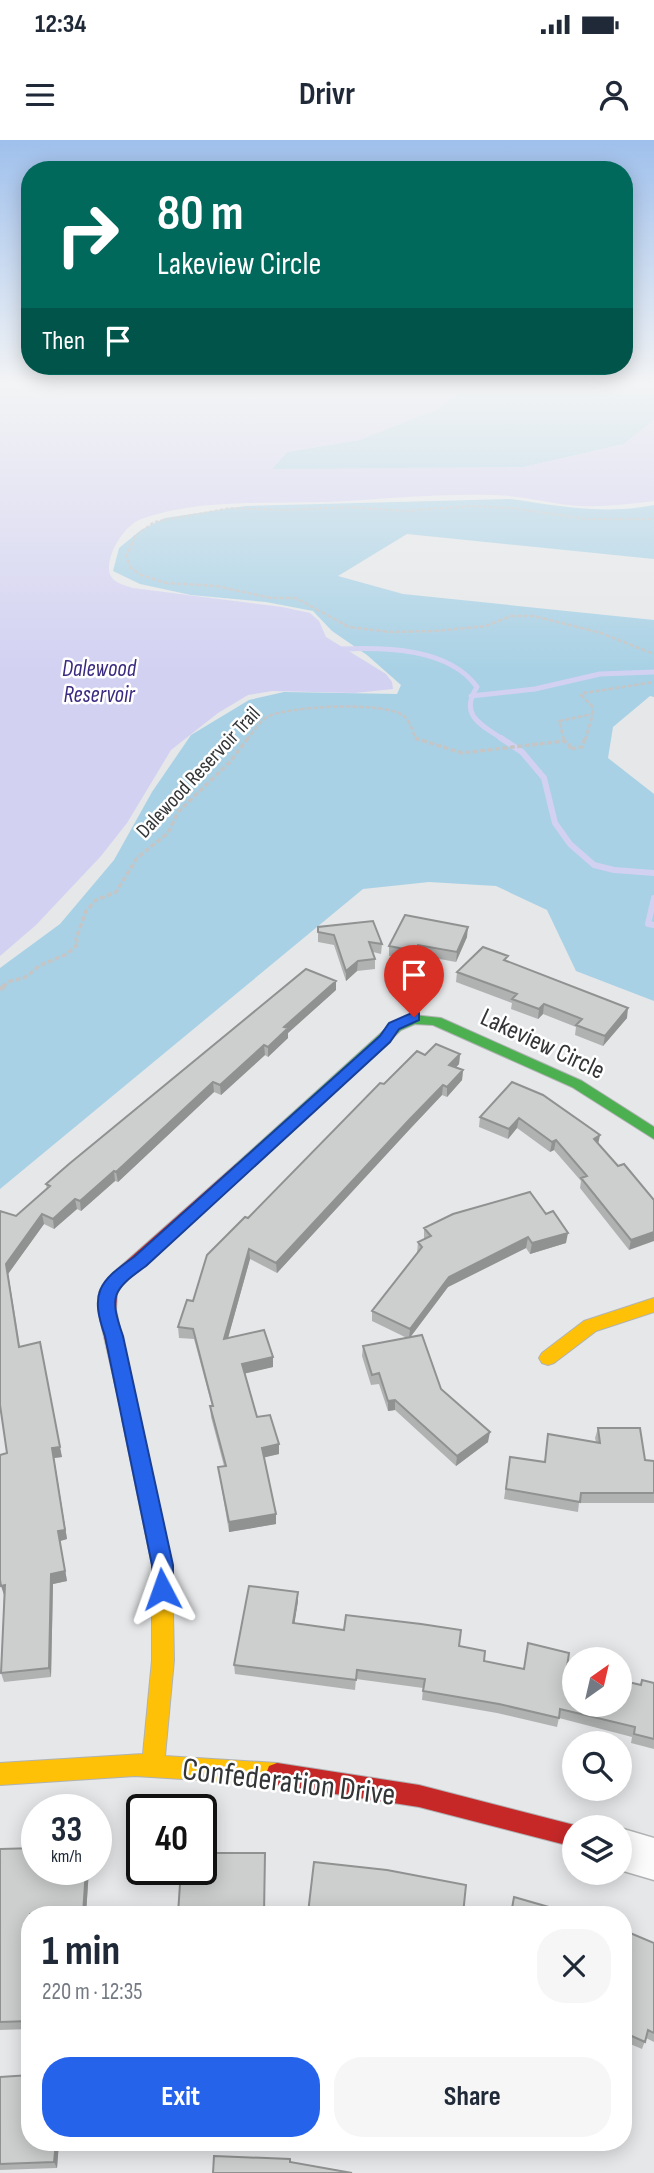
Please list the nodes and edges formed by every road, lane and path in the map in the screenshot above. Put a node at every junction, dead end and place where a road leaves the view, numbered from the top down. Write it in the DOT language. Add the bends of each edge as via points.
graph roads {
  1 [pos="654,519"];
  2 [pos="654,653"];
  3 [pos="654,682"];
  4 [pos="593,713"];
  5 [pos="564,741"];
  6 [pos="0,990"];
  7 [pos="654,1134"];
  8 [pos="654,1305"];
  9 [pos="548,1358"];
  10 [pos="153,1765"];
  11 [pos="0,1774"];
  12 [pos="562,1832"];
  13 [pos="632,1853"];
  14 [pos="654,1859"];
  1 -- 2 [label="path" via="585,519 471,506 230,508 154,522 135,536 126,557 141,575 166,583 296,598 349,627 436,631 534,616"];
  3 -- 4 [label="path" via="630,682 583,693"];
  4 -- 5 [label="path" via="584,719 559,721"];
  4 -- 5 [label="path" via="582,747 569,749"];
  5 -- 6 [label="path, Dalewood Reservoir Trail" via="469,753 416,740 405,717 387,709 291,709 265,718 230,762 178,812 167,833 137,858 116,892 96,900 86,911 78,944"];
  7 -- 10 [label="street, Lakeview Circle" via="619,1106 576,1083 436,1021 414,1017 394,1026 385,1039 119,1276 105,1296 107,1316 162,1565 163,1660"];
  8 -- 9 [label="street" via="590,1326"];
  10 -- 11 [label="street, Confederation Drive"];
  10 -- 12 [label="street, Confederation Drive" via="295,1777 434,1800"];
  13 -- 14 [label="street"];
}
